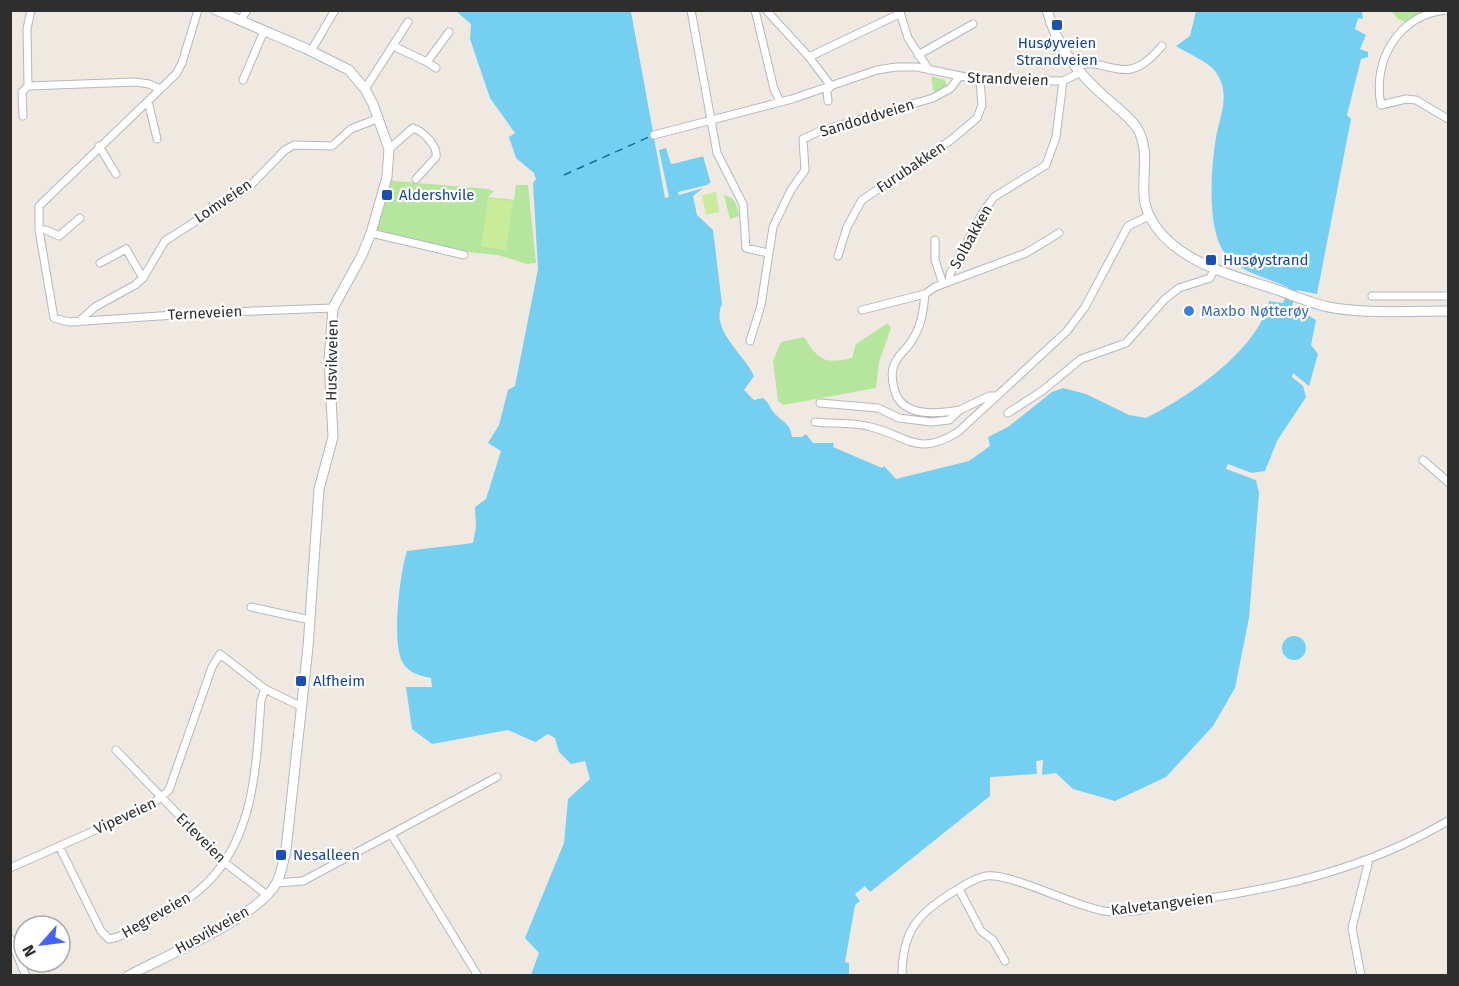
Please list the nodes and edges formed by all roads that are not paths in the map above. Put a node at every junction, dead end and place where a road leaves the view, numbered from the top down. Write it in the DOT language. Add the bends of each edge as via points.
graph roads {
  1 [pos="31,10"];
  2 [pos="198,10"];
  3 [pos="216,10"];
  4 [pos="247,10"];
  5 [pos="335,10"];
  6 [pos="691,10"];
  7 [pos="755,10"];
  8 [pos="765,10"];
  9 [pos="1047,10"];
  10 [pos="1446,10"];
  11 [pos="900,12"];
  12 [pos="240,21"];
  13 [pos="408,22"];
  14 [pos="973,24"];
  15 [pos="264,30"];
  16 [pos="449,32"];
  17 [pos="393,46"];
  18 [pos="1162,46"];
  19 [pos="311,51"];
  20 [pos="918,55"];
  21 [pos="809,57"];
  22 [pos="427,62"];
  23 [pos="436,68"];
  24 [pos="929,70"];
  25 [pos="1078,71"];
  26 [pos="959,77"];
  27 [pos="243,80"];
  28 [pos="980,80"];
  29 [pos="1063,81"];
  30 [pos="28,86"];
  31 [pos="831,86"];
  32 [pos="365,88"];
  33 [pos="160,89"];
  34 [pos="148,101"];
  35 [pos="828,101"];
  36 [pos="780,102"];
  37 [pos="23,116"];
  38 [pos="379,118"];
  39 [pos="1449,119"];
  40 [pos="709,120"];
  41 [pos="654,135"];
  42 [pos="157,139"];
  43 [pos="99,146"];
  44 [pos="388,149"];
  45 [pos="116,174"];
  46 [pos="416,179"];
  47 [pos="1149,216"];
  48 [pos="80,218"];
  49 [pos="39,230"];
  50 [pos="371,232"];
  51 [pos="1059,233"];
  52 [pos="935,240"];
  53 [pos="768,253"];
  54 [pos="464,255"];
  55 [pos="838,256"];
  56 [pos="100,262"];
  57 [pos="1215,268"];
  58 [pos="143,278"];
  59 [pos="946,283"];
  60 [pos="925,294"];
  61 [pos="1372,296"];
  62 [pos="1449,296"];
  63 [pos="333,308"];
  64 [pos="862,310"];
  65 [pos="1449,311"];
  66 [pos="78,322"];
  67 [pos="750,341"];
  68 [pos="997,396"];
  69 [pos="820,403"];
  70 [pos="960,410"];
  71 [pos="1008,413"];
  72 [pos="815,422"];
  73 [pos="1423,460"];
  74 [pos="1449,482"];
  75 [pos="251,607"];
  76 [pos="310,620"];
  77 [pos="265,689"];
  78 [pos="302,707"];
  79 [pos="116,750"];
  80 [pos="497,777"];
  81 [pos="162,798"];
  82 [pos="1449,821"];
  83 [pos="391,834"];
  84 [pos="59,846"];
  85 [pos="1370,860"];
  86 [pos="224,862"];
  87 [pos="10,867"];
  88 [pos="276,883"];
  89 [pos="959,889"];
  90 [pos="267,895"];
  91 [pos="10,938"];
  92 [pos="1005,961"];
  93 [pos="26,975"];
  94 [pos="128,975"];
  95 [pos="478,975"];
  96 [pos="902,975"];
  97 [pos="1360,975"];
  1 -- 30 [label="street" via="27,29"];
  2 -- 33 [label="street" via="182,63"];
  3 -- 12 [label="main road, Husvikveien"];
  4 -- 12 [label="street"];
  5 -- 19 [label="street"];
  6 -- 40 [label="street"];
  7 -- 36 [label="street"];
  8 -- 21 [label="street"];
  9 -- 25 [label="main road" via="1058,41"];
  10 -- 39 [label="street" via="1409,26 1391,41 1381,71 1381,105 1416,100"];
  11 -- 20 [label="street"];
  11 -- 21 [label="street"];
  12 -- 15 [label="main road, Husvikveien"];
  13 -- 17 [label="street"];
  14 -- 20 [label="street"];
  15 -- 19 [label="main road, Husvikveien"];
  15 -- 27 [label="street"];
  16 -- 22 [label="street"];
  17 -- 22 [label="street"];
  17 -- 32 [label="street"];
  18 -- 25 [label="street, Strandveien" via="1132,69 1090,63"];
  19 -- 32 [label="main road, Husvikveien" via="349,70"];
  20 -- 24 [label="street"];
  21 -- 31 [label="street"];
  22 -- 23 [label="street"];
  24 -- 26 [label="street, Strandveien"];
  24 -- 31 [label="street, Strandveien" via="876,70"];
  25 -- 29 [label="street, Strandveien"];
  25 -- 47 [label="main road" via="1138,131 1145,153 1143,190"];
  26 -- 28 [label="street, Strandveien"];
  26 -- 53 [label="street, Sandoddveien" via="951,88 933,98 803,139 806,170 772,227"];
  28 -- 29 [label="street, Strandveien"];
  28 -- 55 [label="street, Furubakken" via="982,105 977,118 862,200 847,227"];
  29 -- 59 [label="street, Solbakken" via="1056,136 1046,165 989,202"];
  30 -- 33 [label="street" via="135,82"];
  30 -- 37 [label="street" via="22,92"];
  31 -- 35 [label="street"];
  31 -- 36 [label="street, Strandveien"];
  32 -- 38 [label="main road, Husvikveien"];
  33 -- 34 [label="street"];
  34 -- 42 [label="street"];
  34 -- 43 [label="street"];
  36 -- 40 [label="street, Strandveien"];
  38 -- 44 [label="main road, Husvikveien"];
  38 -- 58 [label="street, Lomveien" via="351,129 332,146 294,145 285,150 250,186 165,241"];
  40 -- 41 [label="street, Strandveien"];
  40 -- 53 [label="street" via="717,153 742,199 746,248"];
  43 -- 45 [label="street"];
  43 -- 49 [label="street" via="43,200 37,211"];
  44 -- 46 [label="street" via="413,128 434,146 436,157"];
  44 -- 50 [label="main road, Husvikveien" via="387,177"];
  47 -- 57 [label="main road" via="1172,244"];
  47 -- 68 [label="street" via="1128,226 1085,307 1067,330"];
  48 -- 49 [label="street" via="59,236"];
  49 -- 66 [label="street" via="54,318"];
  50 -- 54 [label="street"];
  50 -- 63 [label="main road, Husvikveien"];
  51 -- 59 [label="street" via="1026,253"];
  52 -- 59 [label="street" via="935,260"];
  53 -- 67 [label="street, Sandoddveien" via="761,305"];
  56 -- 58 [label="street" via="126,249"];
  57 -- 65 [label="main road" via="1291,295 1349,310"];
  57 -- 71 [label="street" via="1210,278 1179,288 1165,299 1125,343 1081,359 1042,392"];
  58 -- 66 [label="street, Lomveien"];
  59 -- 60 [label="street"];
  60 -- 64 [label="street"];
  60 -- 70 [label="street" via="918,332 894,364 895,394 912,410"];
  61 -- 62 [label="street"];
  63 -- 66 [label="street, Terneveien"];
  63 -- 76 [label="main road, Husvikveien" via="329,360 333,437 321,476"];
  68 -- 70 [label="street"];
  68 -- 72 [label="street" via="958,432 927,445 918,446 868,426"];
  69 -- 70 [label="street" via="878,408 899,418 931,422 949,420"];
  73 -- 74 [label="street"];
  75 -- 76 [label="street"];
  76 -- 78 [label="main road, Husvikveien"];
  77 -- 78 [label="street"];
  77 -- 81 [label="street, Vipeveien" via="220,654 171,786"];
  77 -- 86 [label="street, Hegreveien" via="250,802 241,831"];
  78 -- 88 [label="main road, Husvikveien" via="285,850"];
  79 -- 81 [label="street, Erleveien"];
  80 -- 83 [label="street"];
  81 -- 84 [label="street, Vipeveien"];
  81 -- 86 [label="street, Erleveien"];
  82 -- 85 [label="street, Kalvetangveien"];
  83 -- 88 [label="street" via="303,881"];
  83 -- 95 [label="street"];
  84 -- 86 [label="street, Hegreveien" via="101,931 109,939 182,902 202,888"];
  84 -- 87 [label="street, Vipeveien"];
  85 -- 89 [label="street, Kalvetangveien" via="1275,888 1118,912 1093,908 997,877 978,878"];
  85 -- 97 [label="street" via="1352,928"];
  86 -- 90 [label="street, Erleveien"];
  88 -- 90 [label="main road, Husvikveien"];
  89 -- 92 [label="street" via="981,931 993,940"];
  89 -- 96 [label="street, Kalvetangveien" via="915,923 904,946"];
  90 -- 94 [label="main road, Husvikveien" via="244,914"];
  91 -- 93 [label="street"];
}
